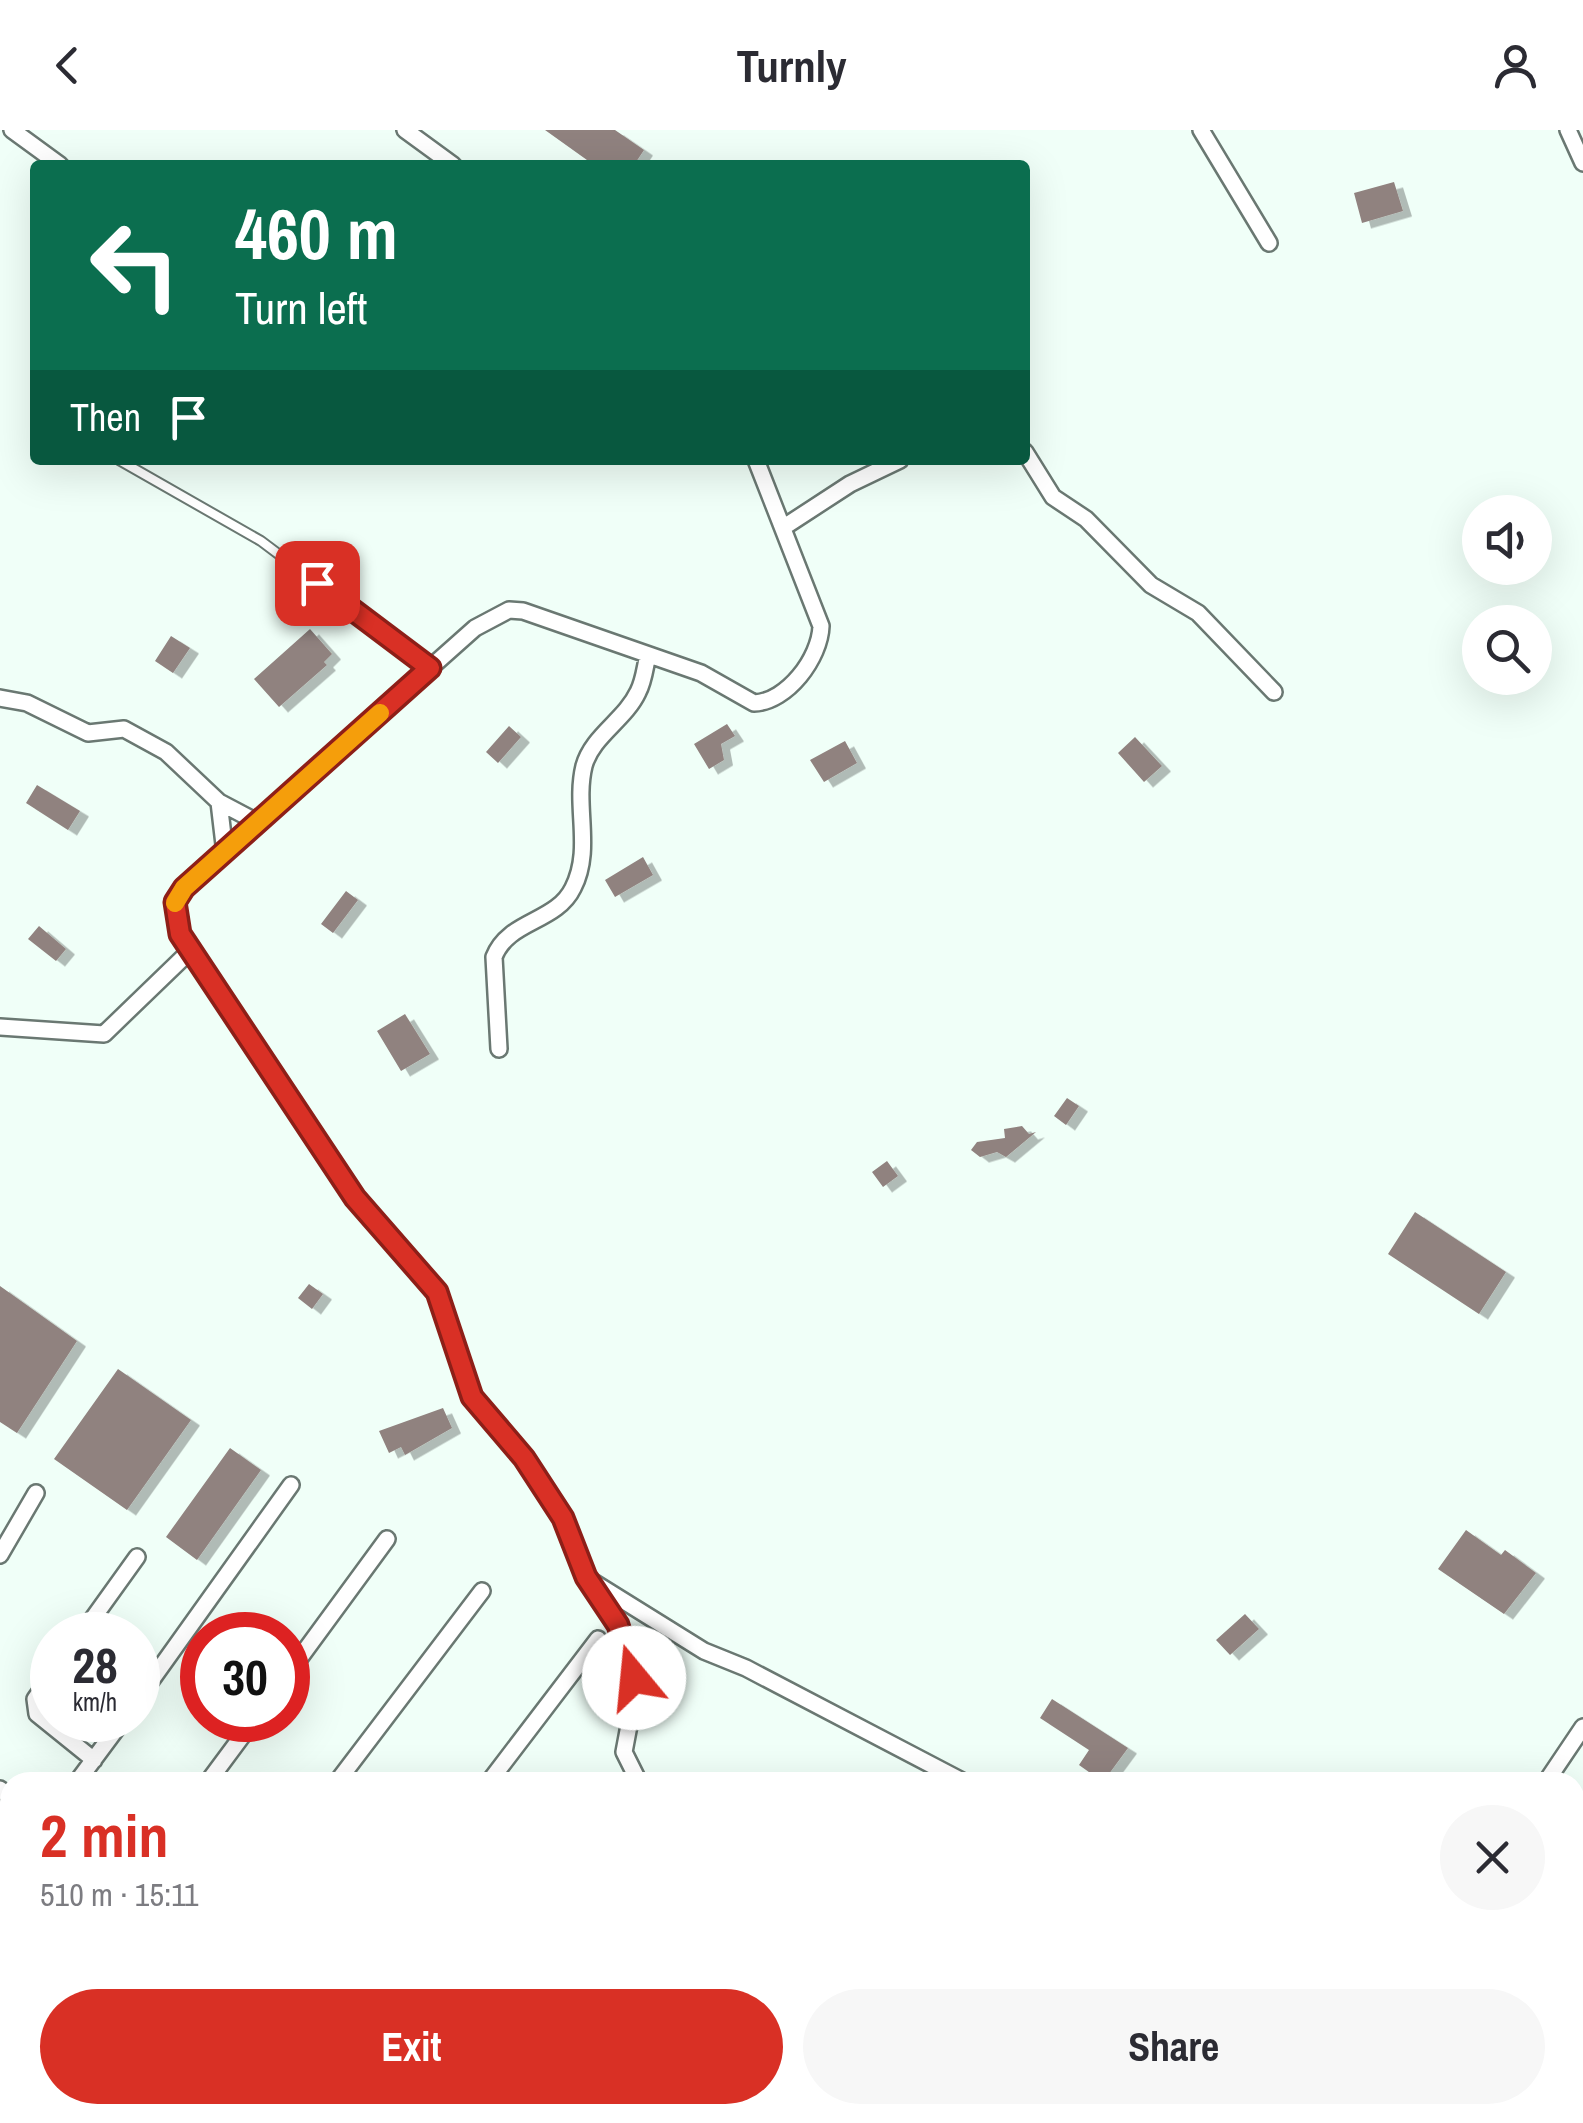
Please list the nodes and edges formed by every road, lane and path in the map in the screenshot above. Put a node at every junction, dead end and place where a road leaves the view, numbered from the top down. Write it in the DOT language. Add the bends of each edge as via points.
graph roads {
  1 [pos="12,130"];
  2 [pos="1201,130"];
  3 [pos="1568,130"];
  4 [pos="407,131"];
  5 [pos="53,160"];
  6 [pos="446,160"];
  7 [pos="1583,163"];
  8 [pos="1269,242"];
  9 [pos="1030,460"];
  10 [pos="128,465"];
  11 [pos="758,465"];
  12 [pos="890,465"];
  13 [pos="784,527"];
  14 [pos="648,655"];
  15 [pos="430,668"];
  16 [pos="1274,692"];
  17 [pos="0,698"];
  18 [pos="218,802"];
  19 [pos="258,823"];
  20 [pos="224,854"];
  21 [pos="191,950"];
  22 [pos="0,1027"];
  23 [pos="500,1049"];
  24 [pos="291,1486"];
  25 [pos="36,1493"];
  26 [pos="388,1539"];
  27 [pos="0,1555"];
  28 [pos="137,1556"];
  29 [pos="586,1577"];
  30 [pos="482,1591"];
  31 [pos="97,1612"];
  32 [pos="598,1640"];
  33 [pos="310,1644"];
  34 [pos="160,1668"];
  35 [pos="1583,1727"];
  36 [pos="71,1742"];
  37 [pos="107,1742"];
  38 [pos="238,1742"];
  39 [pos="94,1760"];
  40 [pos="85,1772"];
  41 [pos="215,1772"];
  42 [pos="345,1772"];
  43 [pos="497,1772"];
  44 [pos="633,1772"];
  45 [pos="944,1772"];
  46 [pos="1553,1772"];
  1 -- 5 [label="street"];
  2 -- 8 [label="street"];
  3 -- 7 [label="street"];
  4 -- 6 [label="street"];
  9 -- 16 [label="street" via="1053,497 1086,519 1151,585 1198,613"];
  10 -- 15 [label="lane" via="261,541"];
  11 -- 13 [label="street"];
  12 -- 13 [label="street"];
  13 -- 14 [label="street" via="821,626 820,644 800,674 761,703"];
  14 -- 15 [label="street" via="509,610 475,628"];
  14 -- 23 [label="street" via="639,692 584,766 584,843 573,888 560,906 506,937 494,957"];
  15 -- 19 [label="street"];
  17 -- 18 [label="street" via="88,732 124,728 166,752"];
  18 -- 19 [label="street"];
  18 -- 20 [label="street"];
  19 -- 20 [label="street"];
  20 -- 21 [label="street" via="175,902 180,934"];
  21 -- 22 [label="street" via="104,1034"];
  21 -- 29 [label="street" via="355,1198 437,1292 472,1397 563,1518"];
  24 -- 34 [label="street"];
  25 -- 27 [label="street"];
  26 -- 33 [label="street"];
  28 -- 31 [label="street"];
  29 -- 44 [label="street" via="629,1654 634,1699 624,1752"];
  29 -- 45 [label="street" via="704,1651"];
  30 -- 42 [label="street"];
  32 -- 43 [label="street"];
  35 -- 46 [label="street"];
  36 -- 39 [label="street"];
  37 -- 39 [label="street"];
  38 -- 41 [label="street"];
  39 -- 40 [label="street"];
}
